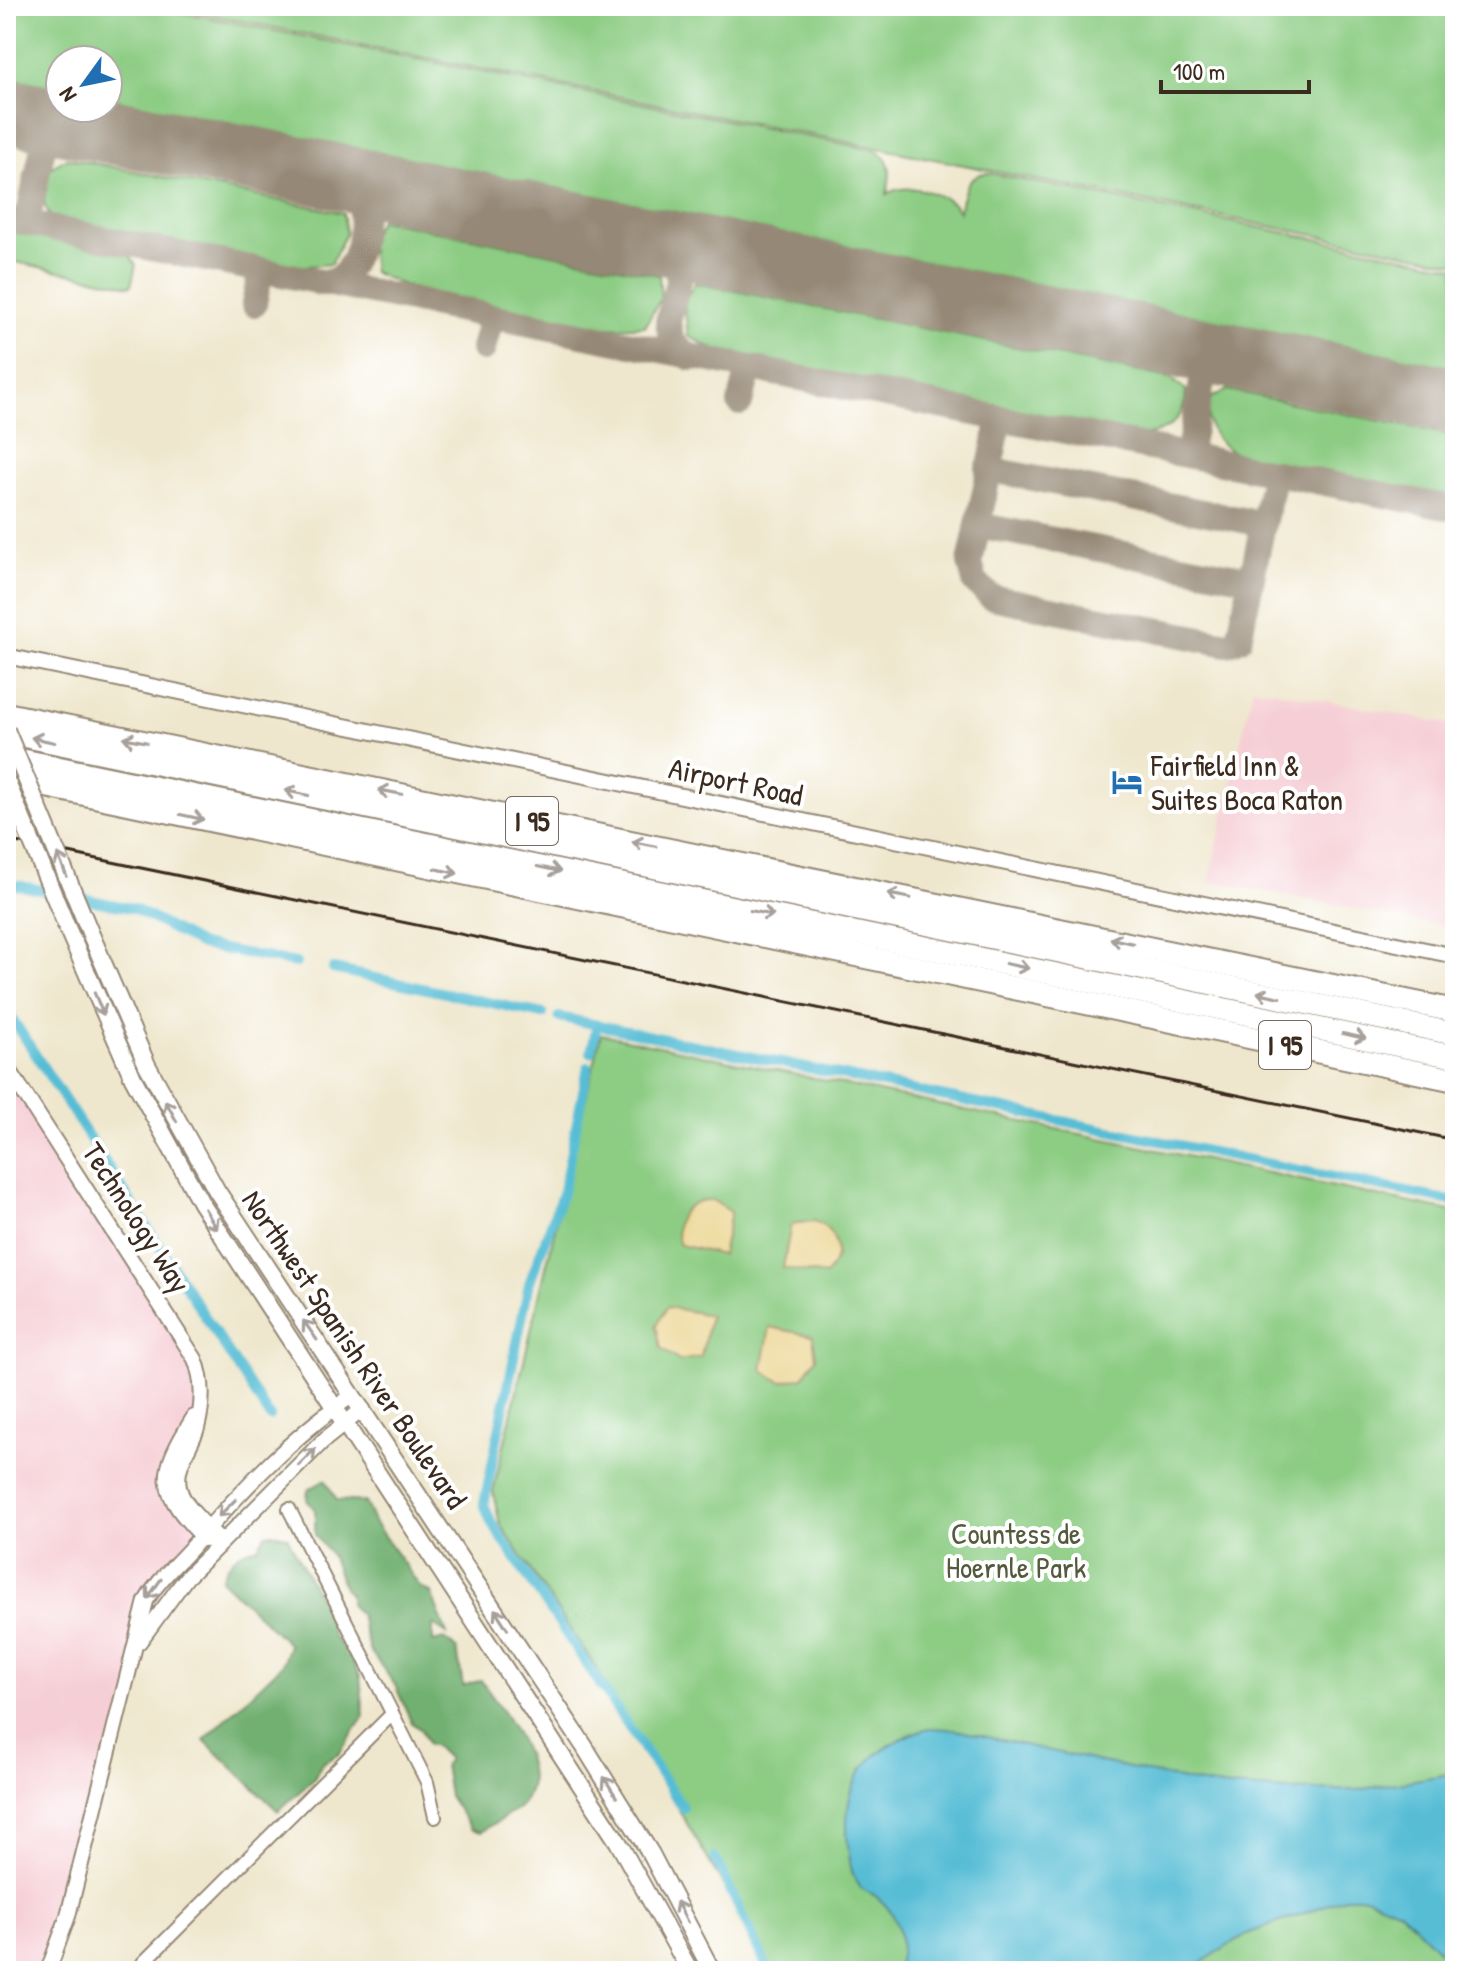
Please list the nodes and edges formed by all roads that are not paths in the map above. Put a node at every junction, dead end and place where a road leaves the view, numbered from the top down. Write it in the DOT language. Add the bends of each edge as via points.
graph roads {
  1 [pos="6,656"];
  2 [pos="6,714"];
  3 [pos="6,731"];
  4 [pos="6,757"];
  5 [pos="6,779"];
  6 [pos="631,886"];
  7 [pos="887,917"];
  8 [pos="1058,928"];
  9 [pos="764,938"];
  10 [pos="1455,956"];
  11 [pos="1455,1011"];
  12 [pos="1455,1034"];
  13 [pos="1455,1057"];
  14 [pos="6,1065"];
  15 [pos="1455,1080"];
  16 [pos="353,1395"];
  17 [pos="333,1408"];
  18 [pos="363,1409"];
  19 [pos="343,1424"];
  20 [pos="289,1509"];
  21 [pos="205,1531"];
  22 [pos="219,1546"];
  23 [pos="130,1656"];
  24 [pos="392,1714"];
  25 [pos="435,1817"];
  26 [pos="655,1861"];
  27 [pos="636,1872"];
  28 [pos="143,1963"];
  29 [pos="48,1971"];
  30 [pos="690,1971"];
  31 [pos="712,1971"];
  1 -- 10 [label="street, Airport Road"];
  8 -- 2 [label="highway, I 95, one-way"];
  7 -- 3 [label="highway, one-way"];
  16 -- 3 [label="main road, Northwest Spanish River Boulevard, one-way, bridge" via="254,1251 147,1065"];
  4 -- 6 [label="highway, one-way"];
  5 -- 9 [label="highway, I 95, one-way"];
  5 -- 17 [label="main road, Northwest Spanish River Boulevard, one-way, bridge" via="117,1046 171,1151"];
  6 -- 9 [label="highway"];
  6 -- 13 [label="highway, one-way"];
  7 -- 8 [label="highway"];
  12 -- 7 [label="highway, one-way"];
  11 -- 8 [label="highway, I 95, one-way"];
  9 -- 15 [label="highway, I 95"];
  14 -- 21 [label="street, Technology Way" via="187,1342 200,1376 201,1406 171,1458 167,1482 175,1507"];
  16 -- 17 [label="street"];
  16 -- 18 [label="main road, Northwest Spanish River Boulevard"];
  17 -- 19 [label="main road, Northwest Spanish River Boulevard"];
  17 -- 21 [label="street, one-way"];
  18 -- 19 [label="street"];
  26 -- 18 [label="main road, Northwest Spanish River Boulevard, one-way"];
  22 -- 19 [label="street, one-way"];
  19 -- 27 [label="main road, Northwest Spanish River Boulevard"];
  20 -- 24 [label="street"];
  21 -- 22 [label="street, Technology Way"];
  21 -- 23 [label="street, one-way" via="150,1594"];
  22 -- 23 [label="street" via="162,1606"];
  23 -- 29 [label="street" via="68,1916"];
  24 -- 25 [label="street" via="427,1782"];
  24 -- 28 [label="street"];
  26 -- 27 [label="main road"];
  31 -- 26 [label="main road, Northwest Spanish River Boulevard, one-way"];
  27 -- 30 [label="main road, Northwest Spanish River Boulevard"];
}
